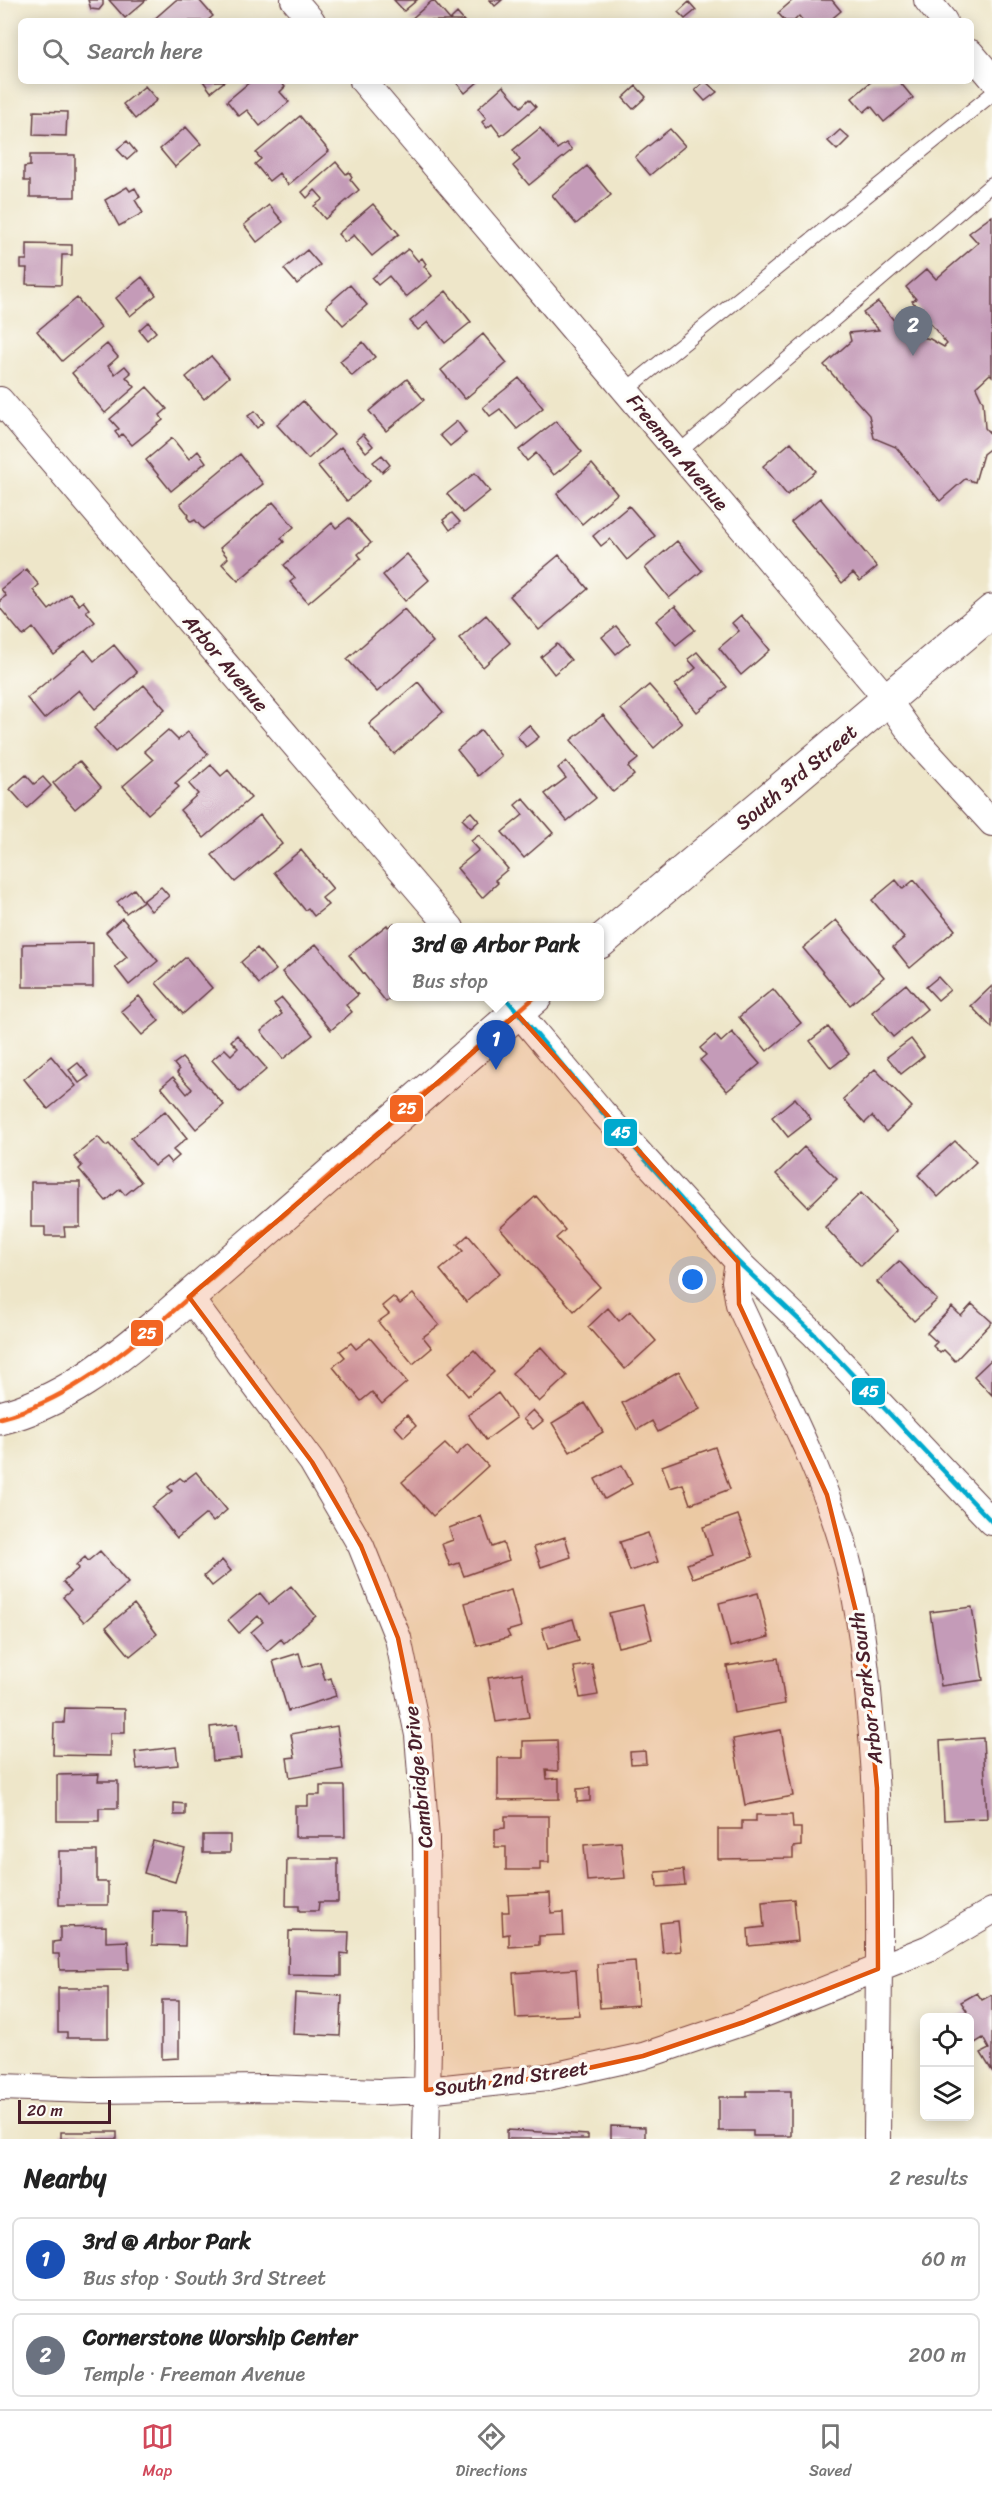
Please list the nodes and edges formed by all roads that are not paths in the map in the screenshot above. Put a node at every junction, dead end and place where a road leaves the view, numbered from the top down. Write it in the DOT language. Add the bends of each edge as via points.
graph roads {
  1 [pos="294,0"];
  2 [pos="927,0"];
  3 [pos="309,18"];
  4 [pos="942,18"];
  5 [pos="974,57"];
  6 [pos="992,78"];
  7 [pos="366,84"];
  8 [pos="992,94"];
  9 [pos="992,184"];
  10 [pos="626,390"];
  11 [pos="0,400"];
  12 [pos="679,452"];
  13 [pos="992,611"];
  14 [pos="887,699"];
  15 [pos="992,823"];
  16 [pos="448,923"];
  17 [pos="604,939"];
  18 [pos="519,1002"];
  19 [pos="738,1262"];
  20 [pos="189,1296"];
  21 [pos="0,1418"];
  22 [pos="992,1522"];
  23 [pos="992,1911"];
  24 [pos="878,1969"];
  25 [pos="0,2087"];
  26 [pos="426,2090"];
  27 [pos="426,2139"];
  28 [pos="877,2139"];
  1 -- 3 [label="street"];
  2 -- 4 [label="street"];
  5 -- 6 [label="street"];
  7 -- 10 [label="street, Freeman Avenue"];
  8 -- 10 [label="lane"];
  9 -- 12 [label="lane"];
  10 -- 12 [label="street, Freeman Avenue"];
  11 -- 16 [label="street, Arbor Avenue"];
  12 -- 14 [label="street, Freeman Avenue"];
  13 -- 14 [label="street, South 3rd Street"];
  14 -- 15 [label="street, Freeman Avenue" via="916,740"];
  14 -- 17 [label="street, South 3rd Street"];
  18 -- 19 [label="street" via="602,1112"];
  18 -- 20 [label="street"];
  19 -- 22 [label="street" via="814,1334"];
  19 -- 24 [label="street, Arbor Park South" via="738,1304 827,1496 859,1619 877,1788"];
  20 -- 21 [label="street" via="82,1382 48,1401"];
  20 -- 26 [label="street, Cambridge Drive" via="312,1461 361,1546 398,1638 418,1735 426,1839"];
  23 -- 24 [label="street, South 2nd Street" via="929,1948"];
  24 -- 26 [label="street, South 2nd Street" via="744,2022 643,2056 548,2077"];
  24 -- 28 [label="street, Arbor Park South"];
  25 -- 26 [label="street, South 2nd Street"];
  26 -- 27 [label="street, Cambridge Drive"];
}
